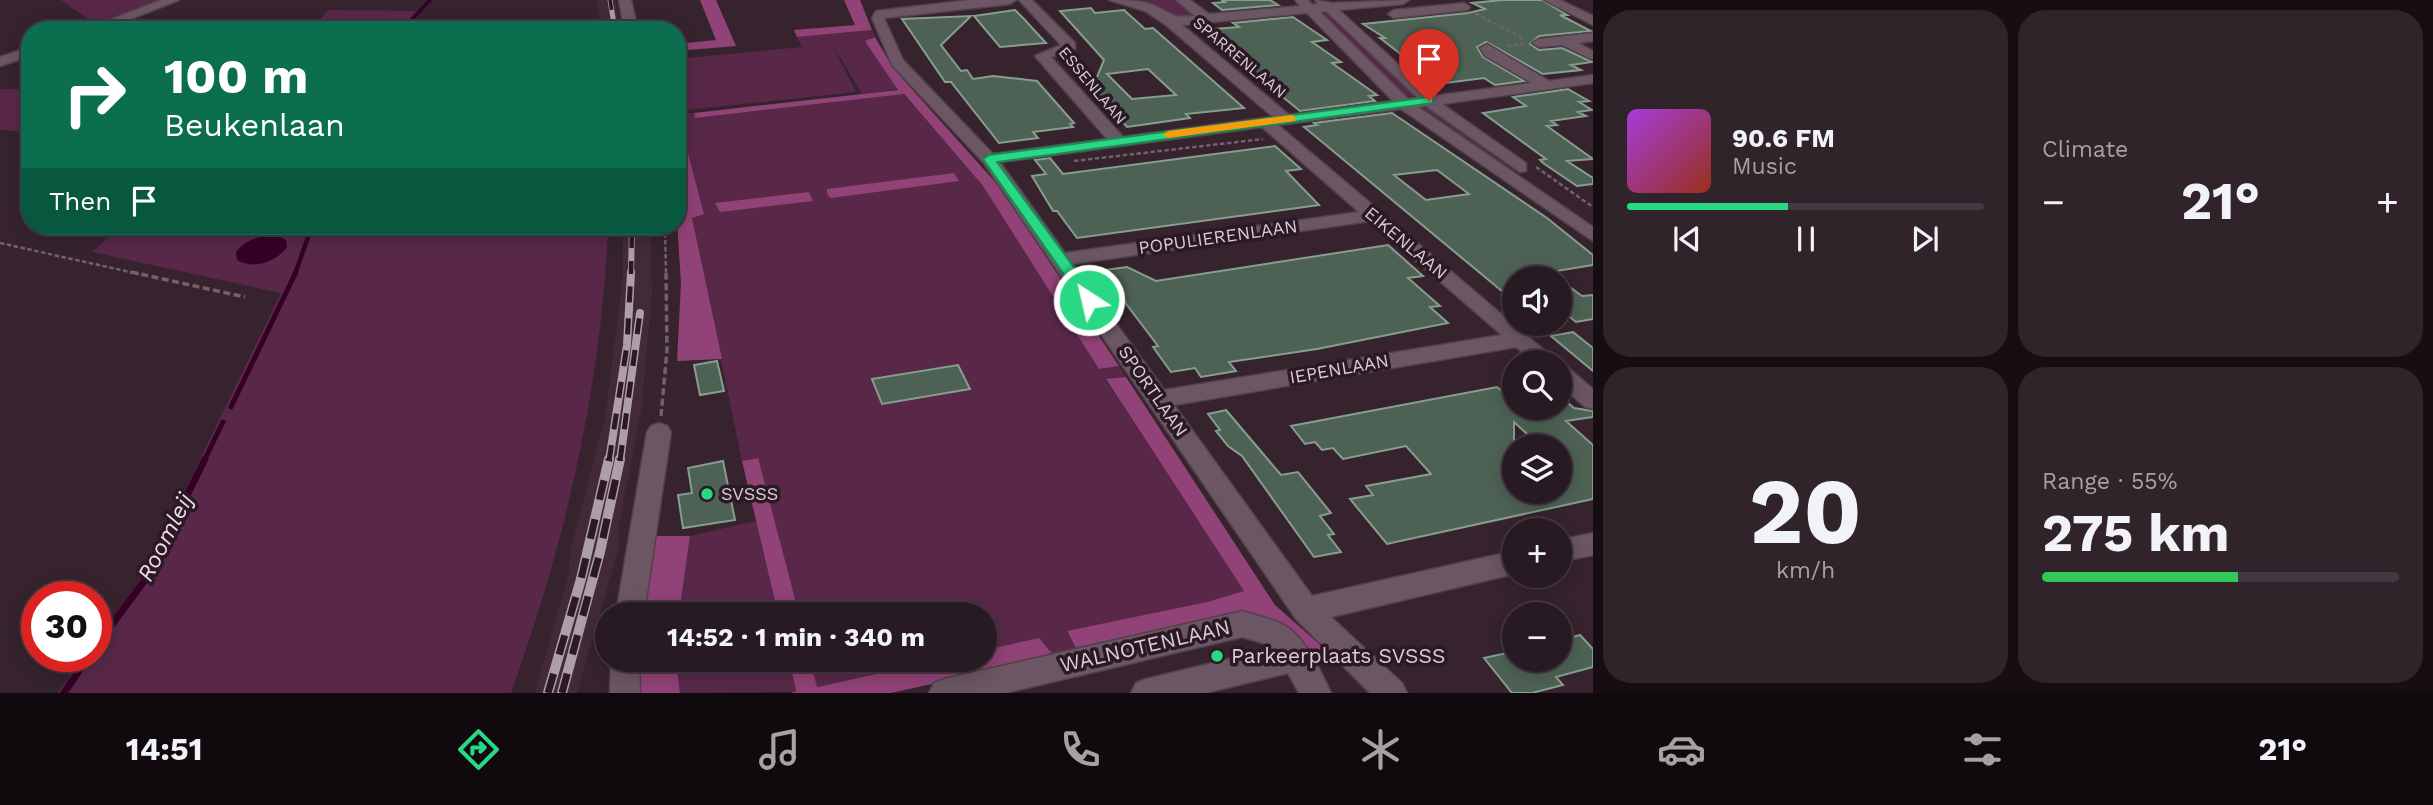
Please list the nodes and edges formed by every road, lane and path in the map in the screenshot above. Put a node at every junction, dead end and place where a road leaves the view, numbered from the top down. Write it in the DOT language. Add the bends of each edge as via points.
graph roads {
  1 [pos="173,0"];
  2 [pos="625,0"];
  3 [pos="1010,0"];
  4 [pos="1025,0"];
  5 [pos="1115,0"];
  6 [pos="1182,0"];
  7 [pos="1404,0"];
  8 [pos="1450,0"];
  9 [pos="1550,0"];
  10 [pos="940,3"];
  11 [pos="1315,4"];
  12 [pos="875,7"];
  13 [pos="1464,7"];
  14 [pos="1394,14"];
  15 [pos="1206,18"];
  16 [pos="115,21"];
  17 [pos="629,21"];
  18 [pos="1593,21"];
  19 [pos="1171,22"];
  20 [pos="1593,37"];
  21 [pos="1564,41"];
  22 [pos="1539,43"];
  23 [pos="1487,48"];
  24 [pos="21,54"];
  25 [pos="1593,56"];
  26 [pos="0,62"];
  27 [pos="1586,80"];
  28 [pos="1546,85"];
  29 [pos="1593,89"];
  30 [pos="1429,101"];
  31 [pos="1404,104"];
  32 [pos="1286,120"];
  33 [pos="1266,123"];
  34 [pos="1118,141"];
  35 [pos="989,159"];
  36 [pos="1533,176"];
  37 [pos="1512,179"];
  38 [pos="1374,215"];
  39 [pos="1593,219"];
  40 [pos="665,235"];
  41 [pos="1593,236"];
  42 [pos="0,243"];
  43 [pos="1061,260"];
  44 [pos="245,297"];
  45 [pos="1519,339"];
  46 [pos="1532,350"];
  47 [pos="1572,383"];
  48 [pos="1159,399"];
  49 [pos="1593,401"];
  50 [pos="659,432"];
  51 [pos="1593,544"];
  52 [pos="1572,548"];
  53 [pos="1502,565"];
  54 [pos="631,602"];
  55 [pos="1306,610"];
  56 [pos="1292,658"];
  57 [pos="625,672"];
  58 [pos="625,693"];
  59 [pos="944,693"];
  60 [pos="1146,693"];
  61 [pos="1316,693"];
  62 [pos="1392,693"];
  1 -- 16 [label="street"];
  2 -- 17 [label="street"];
  3 -- 10 [label="street, SPORTLAAN"];
  4 -- 34 [label="street, ESSENLAAN" via="1070,46 1042,56"];
  5 -- 19 [label="street" via="1149,8"];
  6 -- 15 [label="street"];
  7 -- 11 [label="street"];
  8 -- 13 [label="street"];
  9 -- 18 [label="street"];
  10 -- 12 [label="street, SPORTLAAN"];
  11 -- 15 [label="street"];
  11 -- 30 [label="street"];
  11 -- 31 [label="street"];
  12 -- 35 [label="street, SPORTLAAN" via="897,62"];
  13 -- 14 [label="street"];
  13 -- 23 [label="path" via="1531,43"];
  15 -- 19 [label="street"];
  19 -- 32 [label="street, SPARRENLAAN"];
  20 -- 21 [label="street"];
  21 -- 22 [label="street"];
  21 -- 25 [label="street"];
  23 -- 28 [label="street"];
  24 -- 26 [label="street"];
  27 -- 28 [label="street"];
  27 -- 29 [label="street"];
  28 -- 30 [label="street"];
  30 -- 31 [label="street"];
  30 -- 36 [label="street"];
  31 -- 32 [label="street"];
  31 -- 37 [label="street"];
  32 -- 33 [label="street"];
  33 -- 34 [label="street"];
  33 -- 38 [label="street, EIKENLAAN"];
  34 -- 35 [label="street"];
  35 -- 43 [label="street, SPORTLAAN"];
  36 -- 37 [label="street"];
  36 -- 39 [label="street"];
  37 -- 41 [label="street"];
  38 -- 43 [label="street, POPULIERENLAAN"];
  38 -- 45 [label="street, EIKENLAAN"];
  40 -- 50 [label="path" via="667,350"];
  42 -- 44 [label="path"];
  43 -- 48 [label="street, SPORTLAAN"];
  45 -- 46 [label="street, EIKENLAAN"];
  45 -- 48 [label="street, IEPENLAAN"];
  47 -- 49 [label="street"];
  48 -- 55 [label="street, SPORTLAAN"];
  50 -- 54 [label="street"];
  51 -- 52 [label="street"];
  53 -- 55 [label="street"];
  55 -- 62 [label="street, SPORTLAAN"];
  56 -- 59 [label="street, WALNOTENLAAN" via="1271,632 1253,631 1243,624"];
  56 -- 60 [label="street"];
  56 -- 61 [label="street, WALNOTENLAAN"];
  57 -- 58 [label="street"];
}
